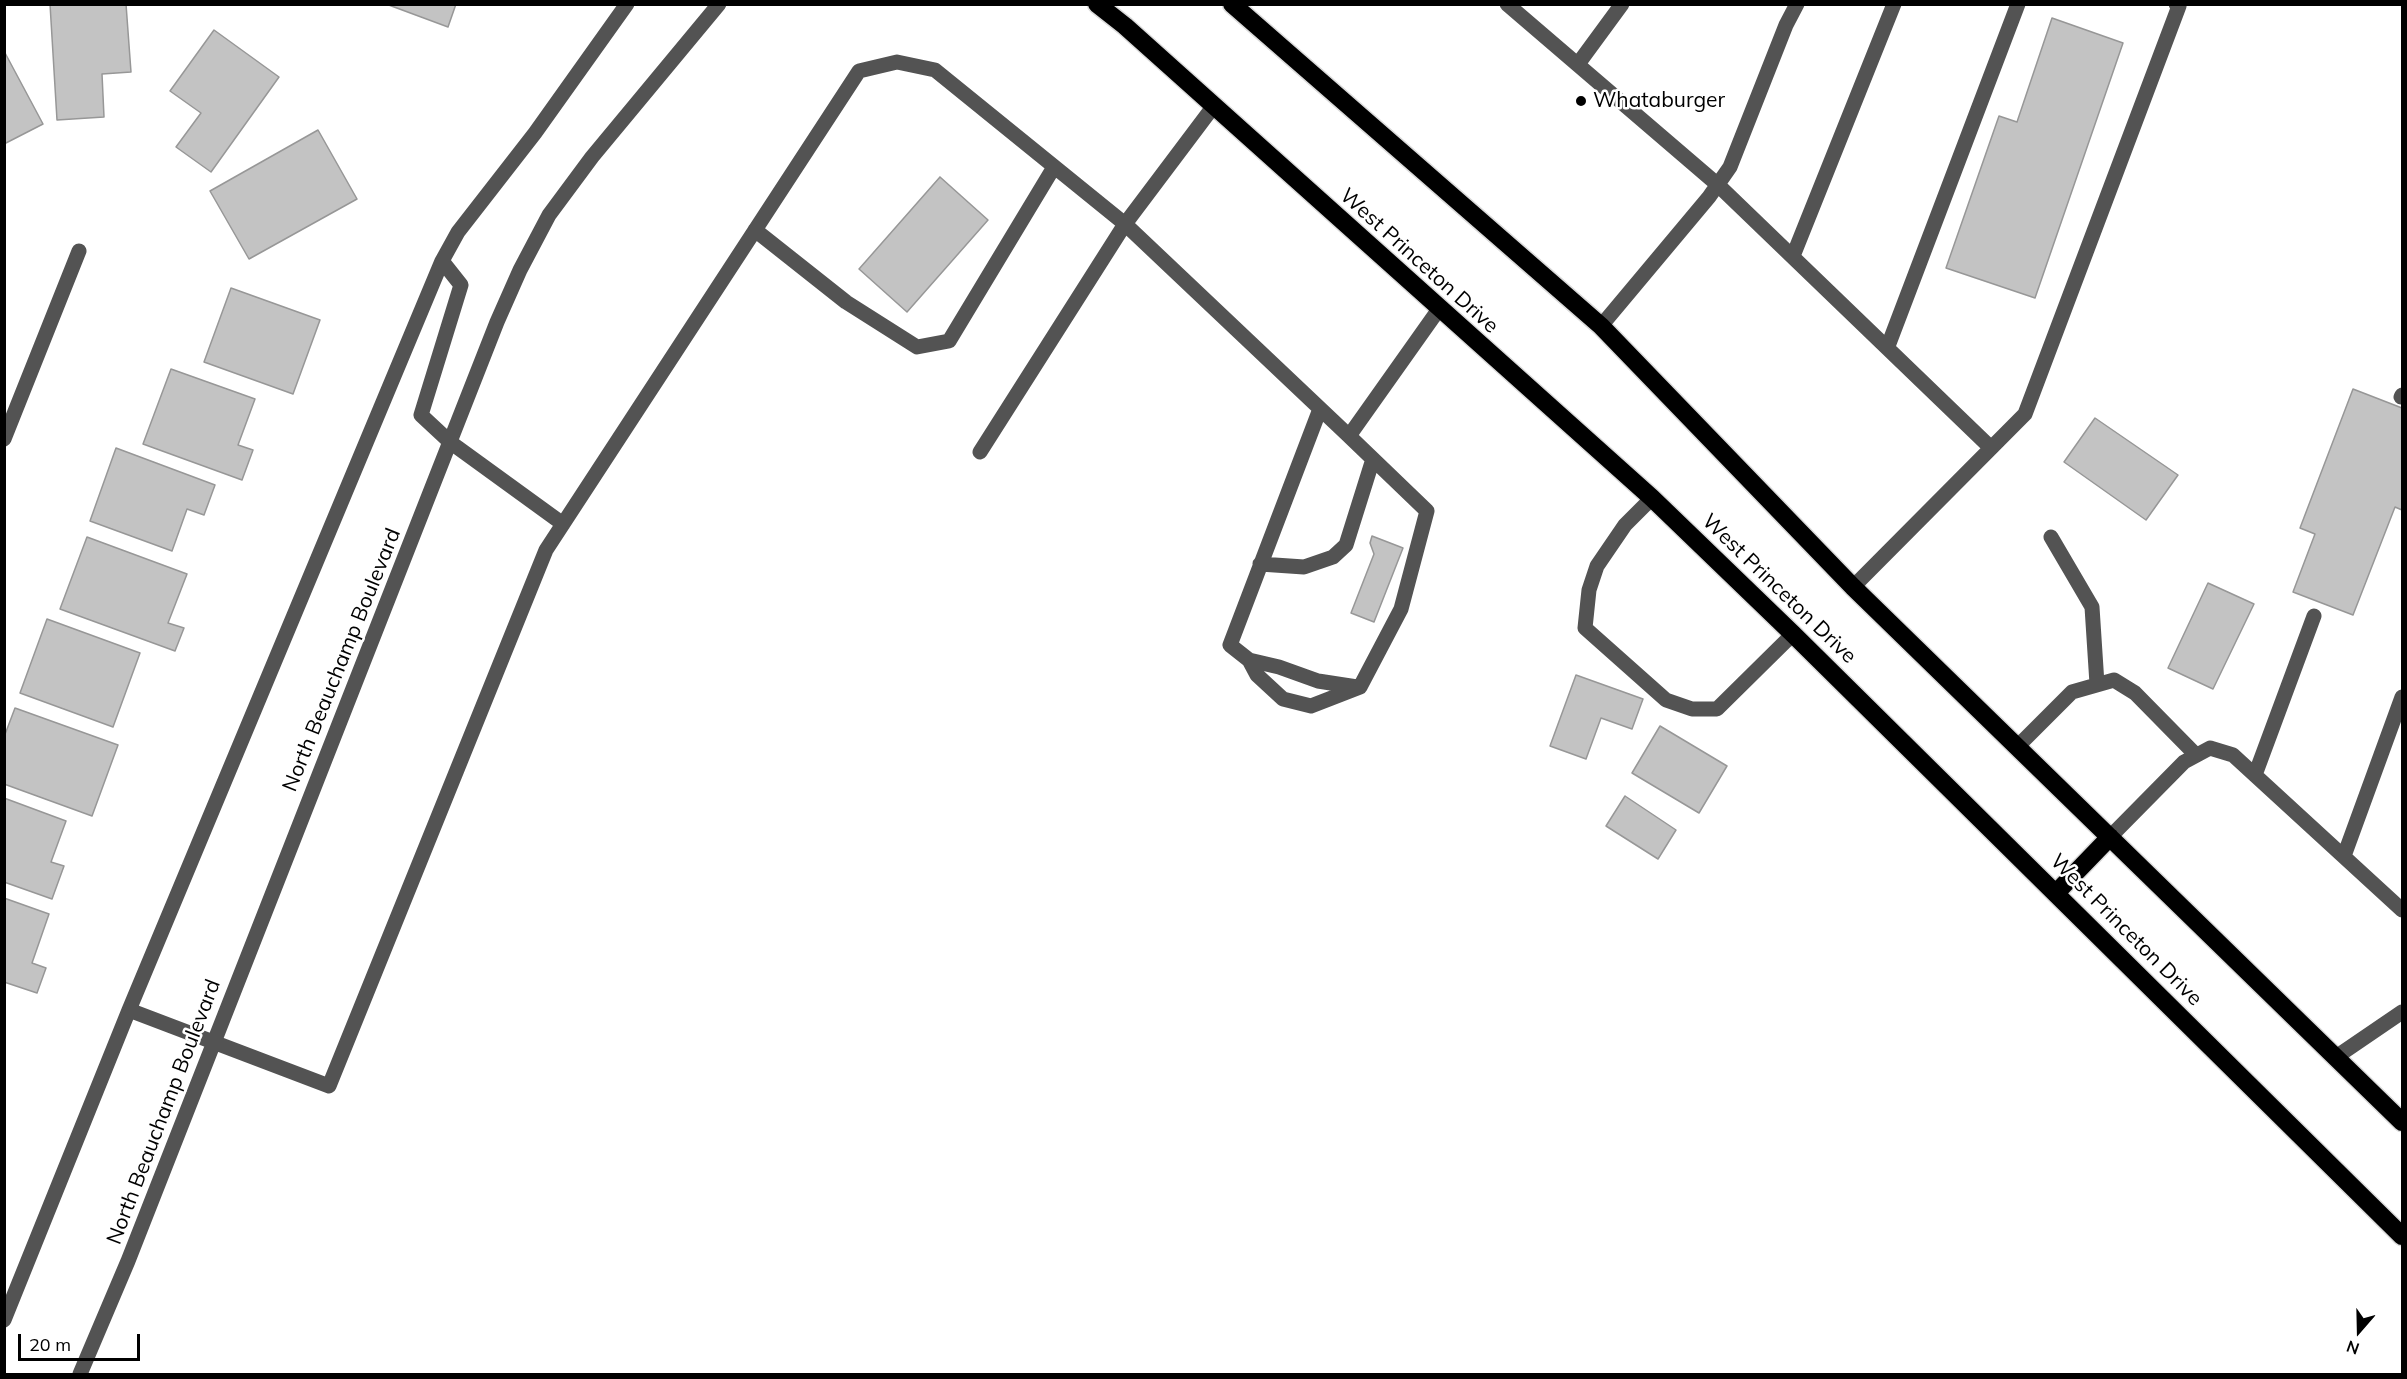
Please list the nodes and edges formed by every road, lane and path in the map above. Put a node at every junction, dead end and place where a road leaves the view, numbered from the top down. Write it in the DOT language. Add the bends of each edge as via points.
graph roads {
  1 [pos="627,4"];
  2 [pos="719,4"];
  3 [pos="1096,4"];
  4 [pos="1507,4"];
  5 [pos="1622,4"];
  6 [pos="1797,4"];
  7 [pos="1894,4"];
  8 [pos="2018,4"];
  9 [pos="2176,4"];
  10 [pos="1240,7"];
  11 [pos="1578,63"];
  12 [pos="1213,106"];
  13 [pos="1054,167"];
  14 [pos="1718,185"];
  15 [pos="1125,224"];
  16 [pos="755,230"];
  17 [pos="80,251"];
  18 [pos="1793,256"];
  19 [pos="442,261"];
  20 [pos="1439,309"];
  21 [pos="1601,326"];
  22 [pos="1888,346"];
  23 [pos="1320,410"];
  24 [pos="1349,436"];
  25 [pos="4,439"];
  26 [pos="450,442"];
  27 [pos="1992,448"];
  28 [pos="980,452"];
  29 [pos="1373,459"];
  30 [pos="1652,498"];
  31 [pos="563,524"];
  32 [pos="2051,537"];
  33 [pos="1260,564"];
  34 [pos="1853,587"];
  35 [pos="2314,616"];
  36 [pos="1793,634"];
  37 [pos="1249,660"];
  38 [pos="2097,684"];
  39 [pos="1360,687"];
  40 [pos="2403,697"];
  41 [pos="2017,747"];
  42 [pos="2196,755"];
  43 [pos="2254,775"];
  44 [pos="2110,837"];
  45 [pos="2344,856"];
  46 [pos="2056,892"];
  47 [pos="2403,909"];
  48 [pos="129,1011"];
  49 [pos="2403,1012"];
  50 [pos="213,1042"];
  51 [pos="2337,1057"];
  52 [pos="2403,1122"];
  53 [pos="2403,1236"];
  54 [pos="4,1320"];
  55 [pos="80,1374"];
  1 -- 19 [label="street" via="458,232"];
  2 -- 26 [label="street, North Beauchamp Boulevard" via="549,215 497,322"];
  3 -- 12 [label="highway, West Princeton Drive"];
  4 -- 11 [label="street"];
  5 -- 11 [label="street"];
  6 -- 14 [label="street" via="1730,166"];
  7 -- 18 [label="street"];
  8 -- 22 [label="street"];
  9 -- 27 [label="street" via="2179,6 2025,414"];
  10 -- 21 [label="highway"];
  11 -- 14 [label="street"];
  12 -- 15 [label="street"];
  12 -- 20 [label="highway, West Princeton Drive"];
  13 -- 15 [label="street"];
  13 -- 16 [label="street" via="935,70 897,62 859,70"];
  13 -- 16 [label="street" via="949,341 917,347 846,302"];
  14 -- 18 [label="street"];
  14 -- 21 [label="street"];
  15 -- 23 [label="street"];
  15 -- 28 [label="street"];
  16 -- 31 [label="street"];
  17 -- 25 [label="street"];
  18 -- 22 [label="street"];
  19 -- 26 [label="street" via="461,285 421,415"];
  19 -- 48 [label="street"];
  20 -- 24 [label="street"];
  20 -- 30 [label="highway, West Princeton Drive"];
  21 -- 34 [label="highway"];
  22 -- 27 [label="street"];
  23 -- 24 [label="street"];
  23 -- 33 [label="street"];
  24 -- 29 [label="street"];
  26 -- 31 [label="street"];
  26 -- 50 [label="street, North Beauchamp Boulevard"];
  27 -- 34 [label="street"];
  29 -- 33 [label="street" via="1346,545 1333,557 1304,567"];
  29 -- 39 [label="street" via="1427,512 1401,609"];
  30 -- 36 [label="highway, West Princeton Drive"];
  30 -- 36 [label="street" via="1624,525 1597,566 1589,590 1586,628 1666,700 1692,710 1717,709"];
  31 -- 50 [label="street" via="546,550 329,1086"];
  32 -- 38 [label="street" via="2092,608"];
  33 -- 37 [label="street" via="1230,645"];
  34 -- 41 [label="highway"];
  35 -- 43 [label="street"];
  36 -- 46 [label="highway, West Princeton Drive"];
  37 -- 39 [label="street" via="1318,681"];
  37 -- 39 [label="street" via="1257,675 1283,699 1311,706"];
  38 -- 41 [label="street" via="2072,692"];
  38 -- 42 [label="street" via="2114,680 2135,693"];
  40 -- 45 [label="street"];
  41 -- 44 [label="highway"];
  42 -- 43 [label="street" via="2210,747 2233,755"];
  42 -- 44 [label="street" via="2184,762"];
  43 -- 45 [label="street"];
  44 -- 46 [label="highway"];
  44 -- 51 [label="highway"];
  45 -- 47 [label="street"];
  46 -- 53 [label="highway, West Princeton Drive"];
  48 -- 50 [label="street"];
  48 -- 54 [label="street"];
  49 -- 51 [label="street"];
  50 -- 55 [label="street, North Beauchamp Boulevard"];
  51 -- 52 [label="highway"];
}
